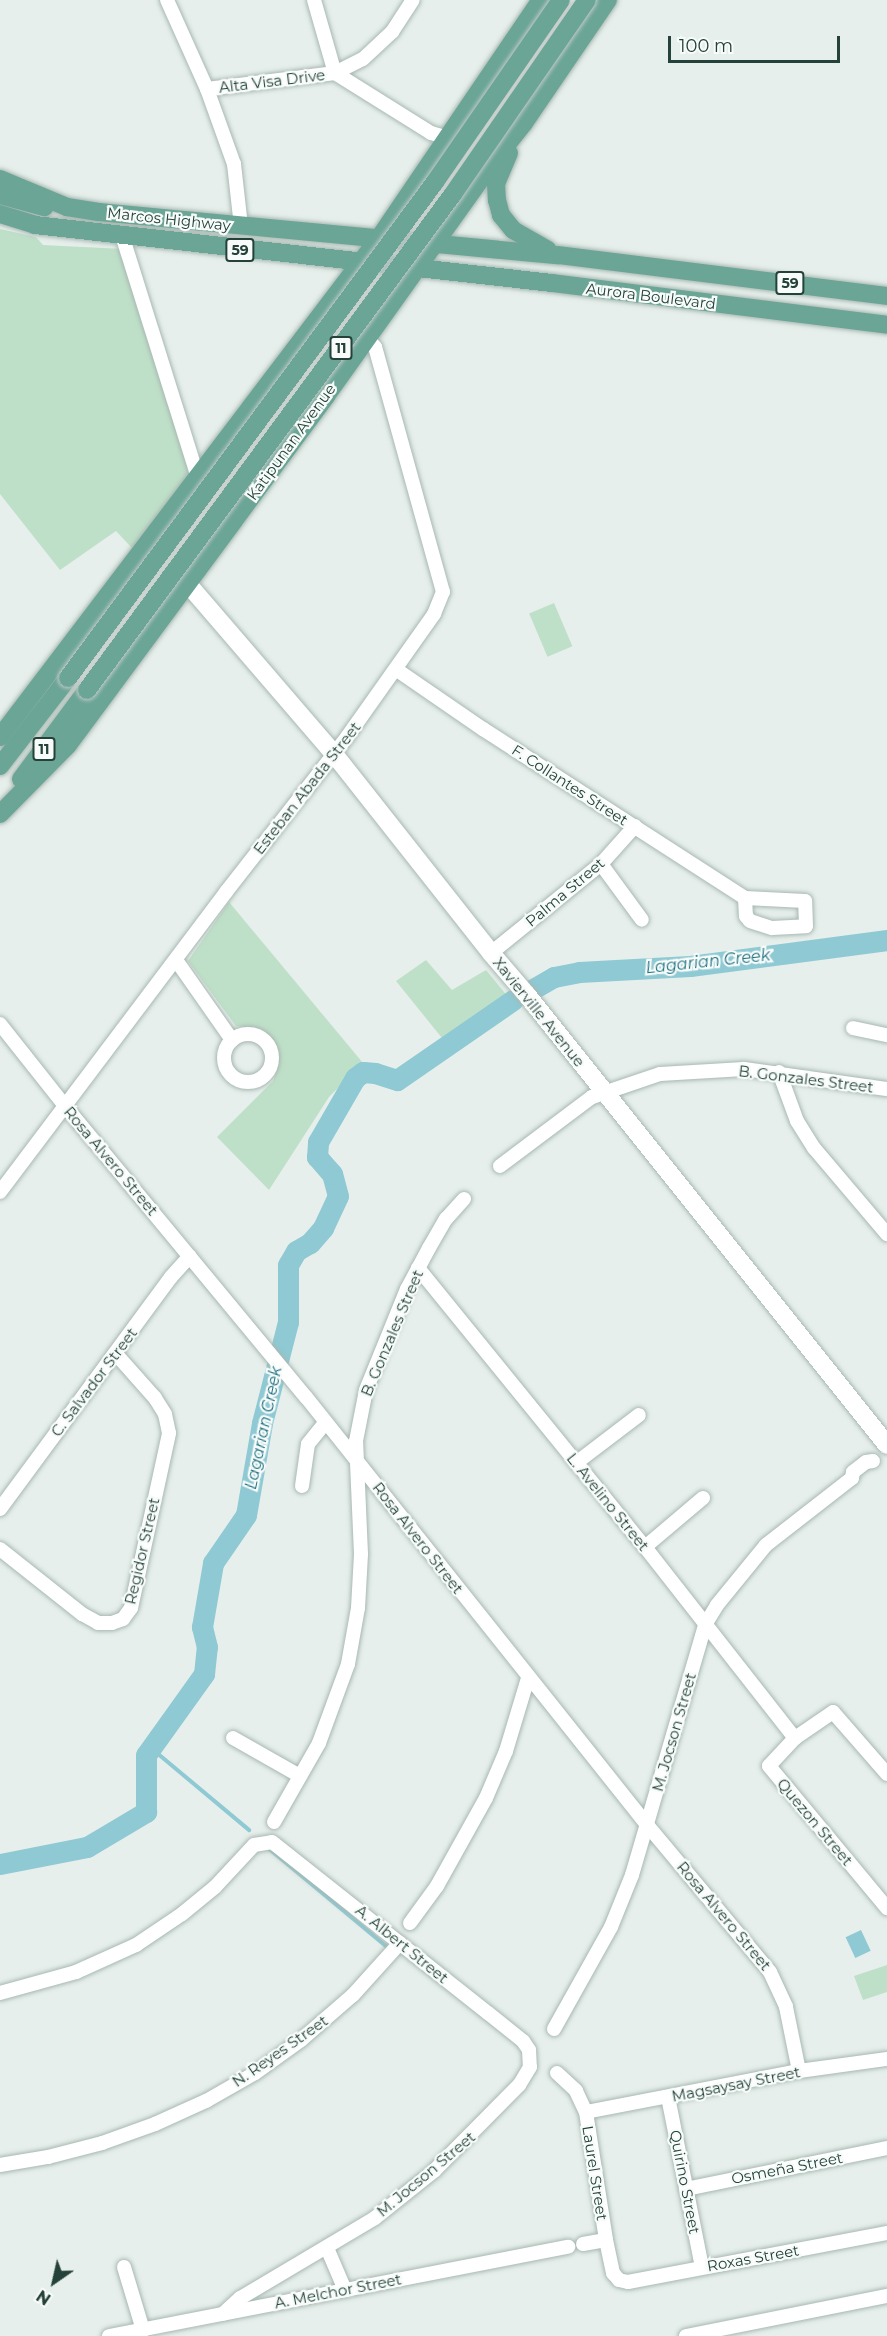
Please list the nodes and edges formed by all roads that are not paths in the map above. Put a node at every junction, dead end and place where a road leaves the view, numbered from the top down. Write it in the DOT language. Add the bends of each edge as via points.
graph roads {
  1 [pos="167,0"];
  2 [pos="314,0"];
  3 [pos="413,0"];
  4 [pos="541,0"];
  5 [pos="561,0"];
  6 [pos="587,0"];
  7 [pos="608,0"];
  8 [pos="521,30"];
  9 [pos="573,53"];
  10 [pos="501,59"];
  11 [pos="335,73"];
  12 [pos="551,84"];
  13 [pos="207,89"];
  14 [pos="524,123"];
  15 [pos="448,138"];
  16 [pos="490,166"];
  17 [pos="0,179"];
  18 [pos="0,195"];
  19 [pos="403,204"];
  20 [pos="67,207"];
  21 [pos="0,214"];
  22 [pos="241,226"];
  23 [pos="122,235"];
  24 [pos="347,235"];
  25 [pos="379,238"];
  26 [pos="433,244"];
  27 [pos="558,255"];
  28 [pos="360,263"];
  29 [pos="415,269"];
  30 [pos="468,274"];
  31 [pos="887,296"];
  32 [pos="388,308"];
  33 [pos="887,325"];
  34 [pos="366,337"];
  35 [pos="292,353"];
  36 [pos="334,384"];
  37 [pos="254,403"];
  38 [pos="298,433"];
  39 [pos="198,477"];
  40 [pos="186,583"];
  41 [pos="397,670"];
  42 [pos="0,737"];
  43 [pos="334,754"];
  44 [pos="0,766"];
  45 [pos="0,807"];
  46 [pos="0,814"];
  47 [pos="635,826"];
  48 [pos="601,864"];
  49 [pos="745,898"];
  50 [pos="642,920"];
  51 [pos="491,953"];
  52 [pos="176,960"];
  53 [pos="0,1024"];
  54 [pos="853,1028"];
  55 [pos="887,1035"];
  56 [pos="232,1040"];
  57 [pos="779,1072"];
  58 [pos="887,1089"];
  59 [pos="604,1093"];
  60 [pos="65,1106"];
  61 [pos="500,1166"];
  62 [pos="0,1192"];
  63 [pos="464,1199"];
  64 [pos="887,1234"];
  65 [pos="190,1256"];
  66 [pos="418,1268"];
  67 [pos="115,1353"];
  68 [pos="639,1415"];
  69 [pos="326,1422"];
  70 [pos="887,1445"];
  71 [pos="887,1450"];
  72 [pos="357,1460"];
  73 [pos="576,1463"];
  74 [pos="302,1486"];
  75 [pos="703,1498"];
  76 [pos="0,1509"];
  77 [pos="645,1547"];
  78 [pos="0,1549"];
  79 [pos="705,1625"];
  80 [pos="528,1678"];
  81 [pos="233,1738"];
  82 [pos="795,1738"];
  83 [pos="887,1773"];
  84 [pos="300,1776"];
  85 [pos="274,1822"];
  86 [pos="648,1826"];
  87 [pos="887,1908"];
  88 [pos="410,1923"];
  89 [pos="400,1943"];
  90 [pos="0,1993"];
  91 [pos="554,2029"];
  92 [pos="531,2058"];
  93 [pos="887,2059"];
  94 [pos="799,2071"];
  95 [pos="557,2073"];
  96 [pos="668,2097"];
  97 [pos="586,2112"];
  98 [pos="887,2148"];
  99 [pos="0,2165"];
  100 [pos="686,2189"];
  101 [pos="887,2233"];
  102 [pos="606,2240"];
  103 [pos="583,2244"];
  104 [pos="568,2247"];
  105 [pos="327,2248"];
  106 [pos="124,2267"];
  107 [pos="702,2267"];
  108 [pos="619,2280"];
  109 [pos="345,2290"];
  110 [pos="887,2296"];
  111 [pos="223,2314"];
  112 [pos="143,2330"];
  113 [pos="109,2336"];
  114 [pos="686,2336"];
  1 -- 13 [label="street"];
  2 -- 11 [label="street"];
  3 -- 11 [label="street, Alta Visa Drive" via="392,32 363,59"];
  4 -- 8 [label="main road, 11"];
  5 -- 44 [label="main road, 11, bridge" via="435,182"];
  6 -- 45 [label="main road, Katipunan Avenue / 11, bridge" via="453,194"];
  7 -- 9 [label="main road, Katipunan Avenue / 11"];
  8 -- 9 [label="main road" via="532,44 547,53"];
  8 -- 10 [label="main road, 11"];
  9 -- 12 [label="main road, Katipunan Avenue / 11"];
  10 -- 12 [label="main road" via="523,52 533,56 541,62"];
  10 -- 15 [label="main road, 11"];
  11 -- 13 [label="street, Alta Visa Drive"];
  11 -- 15 [label="street" via="431,133"];
  12 -- 14 [label="main road, Katipunan Avenue / 11"];
  13 -- 22 [label="street" via="234,164"];
  14 -- 16 [label="main road, Katipunan Avenue / 11"];
  14 -- 27 [label="main road" via="500,171 496,201 513,230"];
  15 -- 16 [label="main road"];
  15 -- 19 [label="main road, 11"];
  16 -- 26 [label="main road, Katipunan Avenue / 11"];
  17 -- 20 [label="main road, Marcos Highway / 59"];
  18 -- 20 [label="main road" via="50,208"];
  19 -- 24 [label="main road" via="373,225"];
  19 -- 25 [label="main road, 11"];
  20 -- 22 [label="main road, Marcos Highway / 59"];
  21 -- 23 [label="main road, Marcos Highway / 59" via="35,225"];
  22 -- 24 [label="main road, Marcos Highway / 59"];
  23 -- 28 [label="main road, Marcos Highway / 59"];
  23 -- 39 [label="street"];
  24 -- 25 [label="main road, Marcos Highway / 59"];
  25 -- 26 [label="main road, 59"];
  25 -- 28 [label="main road, 11"];
  26 -- 27 [label="main road, Aurora Boulevard / 59"];
  26 -- 29 [label="main road, Katipunan Avenue / 11"];
  27 -- 31 [label="main road, Aurora Boulevard / 59"];
  28 -- 29 [label="main road, 59"];
  28 -- 35 [label="main road, 11"];
  29 -- 30 [label="main road, Aurora Boulevard / 59"];
  29 -- 32 [label="main road, Katipunan Avenue / 11"];
  30 -- 32 [label="main road" via="432,280"];
  30 -- 33 [label="main road, Aurora Boulevard / 59"];
  32 -- 34 [label="main road, Katipunan Avenue / 11"];
  34 -- 36 [label="main road, Katipunan Avenue / 11"];
  34 -- 41 [label="street, Esteban Abada Street" via="375,347 443,592 434,615"];
  35 -- 36 [label="main road"];
  35 -- 37 [label="main road, 11"];
  36 -- 38 [label="main road, Katipunan Avenue / 11"];
  37 -- 38 [label="main road" via="266,397 286,401 300,420"];
  37 -- 39 [label="main road, 11"];
  38 -- 40 [label="main road, Katipunan Avenue / 11"];
  39 -- 42 [label="main road, 11"];
  40 -- 43 [label="main road, Xavierville Avenue"];
  40 -- 46 [label="main road, Katipunan Avenue / 11" via="68,745"];
  41 -- 43 [label="street, Esteban Abada Street"];
  41 -- 47 [label="street, F. Collantes Street"];
  43 -- 51 [label="main road, Xavierville Avenue"];
  43 -- 52 [label="street, Esteban Abada Street"];
  47 -- 48 [label="street, Palma Street"];
  47 -- 49 [label="street, F. Collantes Street"];
  48 -- 50 [label="street"];
  48 -- 51 [label="street, Palma Street"];
  51 -- 59 [label="main road, Xavierville Avenue"];
  52 -- 56 [label="street"];
  52 -- 60 [label="street, Esteban Abada Street"];
  53 -- 60 [label="street, Rosa Alvero Street"];
  54 -- 55 [label="street"];
  57 -- 58 [label="street, B. Gonzales Street"];
  57 -- 59 [label="street, B. Gonzales Street" via="744,1069 660,1074"];
  57 -- 64 [label="street" via="797,1121 814,1148"];
  59 -- 61 [label="street, B. Gonzales Street" via="592,1097"];
  59 -- 70 [label="main road, Xavierville Avenue"];
  60 -- 62 [label="street, Esteban Abada Street"];
  60 -- 65 [label="street, Rosa Alvero Street"];
  63 -- 66 [label="street, B. Gonzales Street" via="446,1219"];
  65 -- 67 [label="street, C. Salvador Street"];
  65 -- 69 [label="street, Rosa Alvero Street"];
  66 -- 72 [label="street, B. Gonzales Street" via="366,1390 357,1423"];
  66 -- 73 [label="street, L. Avelino Street"];
  67 -- 76 [label="street, C. Salvador Street"];
  67 -- 78 [label="street, Regidor Street" via="155,1398 165,1414 169,1433 131,1608 123,1619 98,1623"];
  68 -- 73 [label="street"];
  69 -- 72 [label="street, Rosa Alvero Street"];
  69 -- 74 [label="street" via="309,1444"];
  71 -- 79 [label="street, M. Jocson Street" via="853,1472 852,1478 766,1545"];
  72 -- 80 [label="street, Rosa Alvero Street"];
  72 -- 84 [label="street, B. Gonzales Street" via="361,1554 348,1664 319,1743"];
  73 -- 77 [label="street, L. Avelino Street"];
  75 -- 77 [label="street"];
  77 -- 79 [label="street, L. Avelino Street"];
  79 -- 82 [label="street, L. Avelino Street"];
  79 -- 86 [label="street, M. Jocson Street"];
  80 -- 86 [label="street, Rosa Alvero Street"];
  80 -- 88 [label="street" via="506,1751 486,1798 437,1886"];
  81 -- 84 [label="street"];
  82 -- 83 [label="street, Quezon Street" via="833,1712"];
  82 -- 87 [label="street, Quezon Street" via="771,1760 771,1770"];
  84 -- 85 [label="street, B. Gonzales Street"];
  86 -- 91 [label="street, M. Jocson Street" via="611,1927"];
  86 -- 94 [label="street, Rosa Alvero Street" via="770,1972 786,2007"];
  89 -- 90 [label="street, A. Albert Street" via="280,1846 262,1843 247,1851 182,1914 136,1945 76,1972"];
  89 -- 92 [label="street, A. Albert Street" via="523,2041"];
  89 -- 99 [label="street, N. Reyes Street" via="353,1995 301,2040 206,2101 102,2143"];
  92 -- 105 [label="street, M. Jocson Street" via="519,2085 434,2171 375,2218"];
  93 -- 94 [label="street, Magsaysay Street"];
  94 -- 96 [label="street, Magsaysay Street"];
  95 -- 97 [label="street, Laurel Street" via="576,2091"];
  96 -- 97 [label="street, Magsaysay Street"];
  96 -- 100 [label="street, Quirino Street"];
  97 -- 102 [label="street, Laurel Street"];
  98 -- 100 [label="street, Osmeña Street"];
  100 -- 107 [label="street, Quirino Street"];
  101 -- 107 [label="street, Roxas Street"];
  102 -- 103 [label="street"];
  102 -- 108 [label="street, Laurel Street" via="613,2273"];
  104 -- 109 [label="street, A. Melchor Street"];
  105 -- 109 [label="street"];
  105 -- 111 [label="street, M. Jocson Street" via="240,2298"];
  106 -- 112 [label="street"];
  107 -- 108 [label="street, Roxas Street" via="628,2282"];
  109 -- 111 [label="street, A. Melchor Street"];
  110 -- 114 [label="street"];
  111 -- 112 [label="street, A. Melchor Street"];
  112 -- 113 [label="street, A. Melchor Street"];
}
